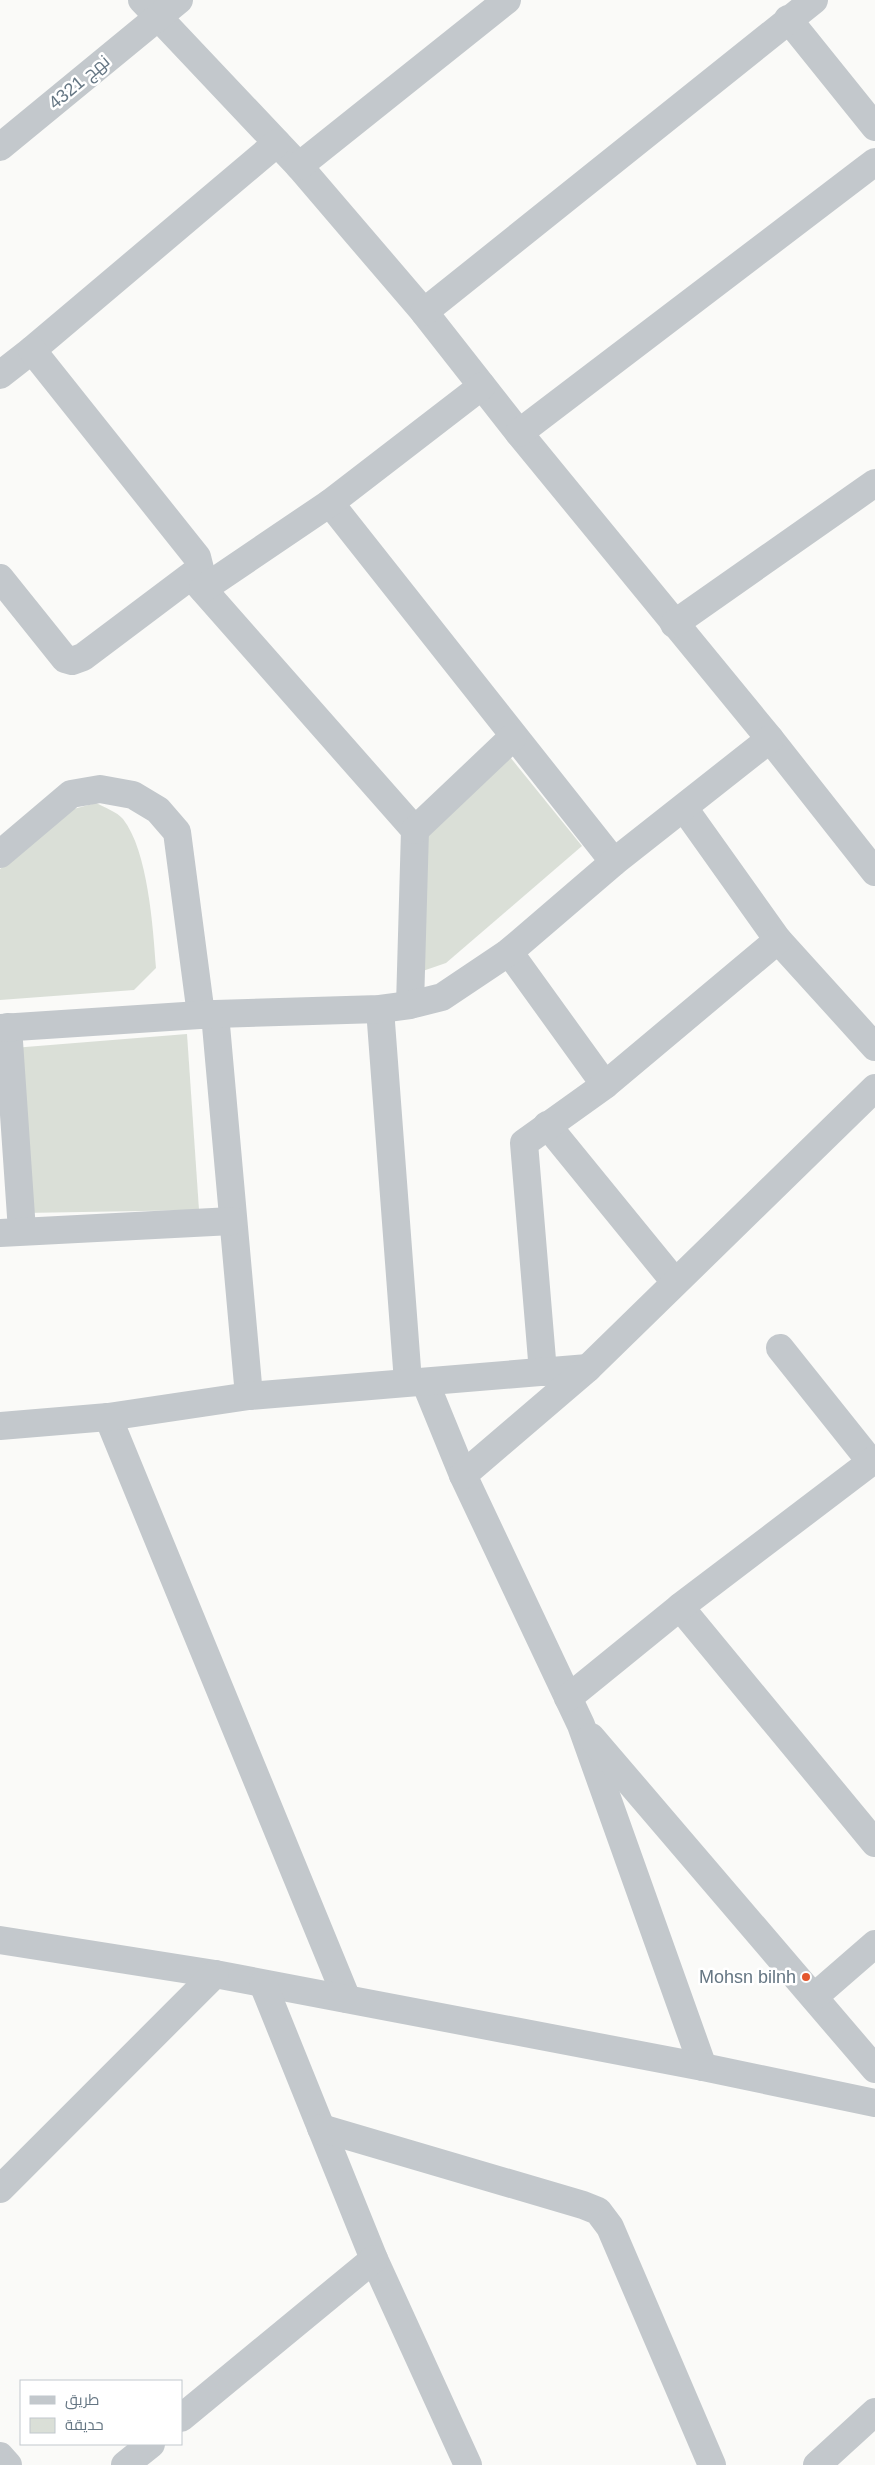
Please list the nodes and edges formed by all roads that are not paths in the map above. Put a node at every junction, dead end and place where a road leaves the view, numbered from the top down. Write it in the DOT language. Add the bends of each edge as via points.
graph roads {
  1 [pos="179,0"];
  2 [pos="507,0"];
  3 [pos="814,0"];
  4 [pos="150,8"];
  5 [pos="788,19"];
  6 [pos="875,127"];
  7 [pos="277,142"];
  8 [pos="0,147"];
  9 [pos="875,162"];
  10 [pos="300,166"];
  11 [pos="424,312"];
  12 [pos="32,350"];
  13 [pos="0,375"];
  14 [pos="482,386"];
  15 [pos="518,433"];
  16 [pos="875,483"];
  17 [pos="330,503"];
  18 [pos="198,583"];
  19 [pos="4,590"];
  20 [pos="674,624"];
  21 [pos="514,737"];
  22 [pos="770,739"];
  23 [pos="684,808"];
  24 [pos="415,830"];
  25 [pos="866,846"];
  26 [pos="0,854"];
  27 [pos="614,862"];
  28 [pos="875,872"];
  29 [pos="778,940"];
  30 [pos="509,952"];
  31 [pos="410,1005"];
  32 [pos="380,1008"];
  33 [pos="208,1015"];
  34 [pos="4,1028"];
  35 [pos="875,1047"];
  36 [pos="606,1085"];
  37 [pos="875,1088"];
  38 [pos="547,1125"];
  39 [pos="232,1221"];
  40 [pos="11,1232"];
  41 [pos="675,1282"];
  42 [pos="780,1348"];
  43 [pos="588,1368"];
  44 [pos="543,1372"];
  45 [pos="417,1382"];
  46 [pos="249,1396"];
  47 [pos="108,1417"];
  48 [pos="0,1426"];
  49 [pos="873,1460"];
  50 [pos="463,1475"];
  51 [pos="680,1607"];
  52 [pos="568,1698"];
  53 [pos="581,1725"];
  54 [pos="875,1843"];
  55 [pos="0,1940"];
  56 [pos="875,1944"];
  57 [pos="215,1974"];
  58 [pos="263,1984"];
  59 [pos="814,1997"];
  60 [pos="347,1999"];
  61 [pos="703,2067"];
  62 [pos="875,2068"];
  63 [pos="875,2103"];
  64 [pos="321,2128"];
  65 [pos="0,2189"];
  66 [pos="374,2260"];
  67 [pos="875,2412"];
  68 [pos="182,2417"];
  69 [pos="149,2445"];
  70 [pos="0,2456"];
  71 [pos="8,2465"];
  72 [pos="125,2465"];
  73 [pos="468,2465"];
  74 [pos="712,2465"];
  75 [pos="818,2465"];
  1 -- 4 [label="street, نهج 4321"];
  2 -- 10 [label="street"];
  3 -- 5 [label="street"];
  4 -- 7 [label="street"];
  4 -- 8 [label="street, نهج 4321"];
  5 -- 6 [label="street"];
  5 -- 11 [label="street"];
  7 -- 10 [label="street"];
  7 -- 12 [label="street"];
  9 -- 15 [label="street"];
  10 -- 11 [label="street"];
  11 -- 14 [label="street"];
  12 -- 13 [label="street"];
  12 -- 18 [label="street" via="197,557 200,569"];
  14 -- 15 [label="street"];
  14 -- 17 [label="street"];
  15 -- 20 [label="street"];
  16 -- 20 [label="street"];
  17 -- 18 [label="street"];
  17 -- 21 [label="street"];
  18 -- 19 [label="street" via="72,661 65,659"];
  18 -- 24 [label="street"];
  20 -- 22 [label="street"];
  21 -- 24 [label="street"];
  21 -- 27 [label="street"];
  22 -- 23 [label="street"];
  22 -- 25 [label="street"];
  23 -- 27 [label="street"];
  23 -- 29 [label="street"];
  24 -- 31 [label="street"];
  25 -- 28 [label="street"];
  26 -- 33 [label="street" via="71,794 100,788 133,794 158,810 177,832"];
  27 -- 30 [label="street"];
  29 -- 35 [label="street"];
  29 -- 36 [label="street"];
  30 -- 31 [label="street" via="442,997"];
  30 -- 36 [label="street"];
  31 -- 32 [label="street"];
  32 -- 33 [label="street"];
  32 -- 45 [label="street"];
  33 -- 34 [label="street"];
  33 -- 39 [label="street"];
  34 -- 40 [label="street"];
  36 -- 38 [label="street"];
  37 -- 41 [label="street"];
  38 -- 41 [label="street"];
  38 -- 44 [label="street" via="524,1143"];
  39 -- 40 [label="street"];
  39 -- 46 [label="street"];
  41 -- 43 [label="street"];
  42 -- 49 [label="street"];
  43 -- 44 [label="street"];
  43 -- 50 [label="street"];
  44 -- 45 [label="street"];
  45 -- 46 [label="street"];
  45 -- 50 [label="street"];
  46 -- 47 [label="street"];
  47 -- 48 [label="street"];
  47 -- 60 [label="street"];
  49 -- 51 [label="street"];
  50 -- 52 [label="street"];
  51 -- 52 [label="street"];
  51 -- 54 [label="street"];
  52 -- 53 [label="street"];
  53 -- 59 [label="street"];
  53 -- 61 [label="street"];
  55 -- 57 [label="street"];
  56 -- 59 [label="street"];
  57 -- 58 [label="street"];
  57 -- 65 [label="street"];
  58 -- 60 [label="street"];
  58 -- 64 [label="street"];
  59 -- 62 [label="street"];
  60 -- 61 [label="street"];
  61 -- 63 [label="street"];
  64 -- 66 [label="street"];
  64 -- 74 [label="street" via="598,2212 610,2227"];
  66 -- 68 [label="street"];
  66 -- 73 [label="street"];
  67 -- 75 [label="street"];
  69 -- 72 [label="street"];
  70 -- 71 [label="street"];
}
